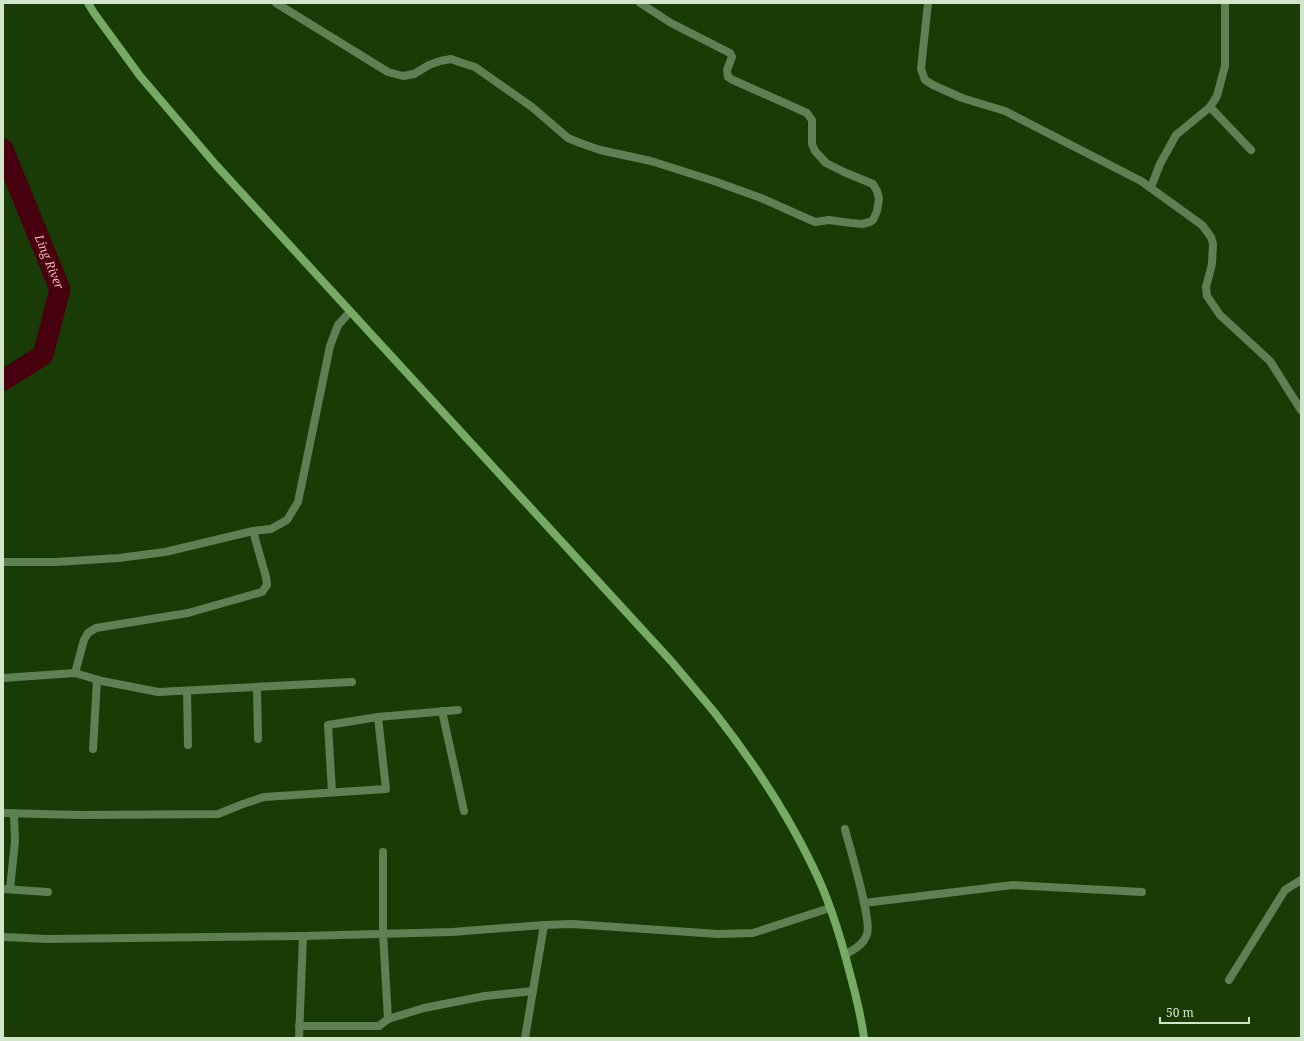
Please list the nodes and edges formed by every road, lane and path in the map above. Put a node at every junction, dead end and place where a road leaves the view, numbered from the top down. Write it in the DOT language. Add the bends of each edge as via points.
graph roads {
  1 [pos="88,3"];
  2 [pos="276,3"];
  3 [pos="640,3"];
  4 [pos="928,3"];
  5 [pos="1225,3"];
  6 [pos="1210,108"];
  7 [pos="1251,150"];
  8 [pos="1150,187"];
  9 [pos="350,312"];
  10 [pos="1301,410"];
  11 [pos="253,531"];
  12 [pos="3,562"];
  13 [pos="75,673"];
  14 [pos="3,678"];
  15 [pos="97,680"];
  16 [pos="352,682"];
  17 [pos="258,687"];
  18 [pos="187,691"];
  19 [pos="458,710"];
  20 [pos="442,711"];
  21 [pos="378,717"];
  22 [pos="258,739"];
  23 [pos="188,745"];
  24 [pos="93,749"];
  25 [pos="332,792"];
  26 [pos="464,810"];
  27 [pos="3,813"];
  28 [pos="14,813"];
  29 [pos="845,830"];
  30 [pos="382,852"];
  31 [pos="1301,880"];
  32 [pos="6,889"];
  33 [pos="48,892"];
  34 [pos="1142,892"];
  35 [pos="864,903"];
  36 [pos="830,908"];
  37 [pos="544,925"];
  38 [pos="383,933"];
  39 [pos="303,936"];
  40 [pos="3,937"];
  41 [pos="846,955"];
  42 [pos="1229,980"];
  43 [pos="533,991"];
  44 [pos="388,1019"];
  45 [pos="299,1026"];
  46 [pos="299,1038"];
  47 [pos="525,1038"];
  48 [pos="864,1038"];
  1 -- 9 [label="main road" via="140,76 216,165"];
  2 -- 3 [label="street" via="388,72 403,76 414,74 429,65 451,59 475,67 532,107 568,138 580,144 651,161 714,181 815,222 829,220 862,224 873,220 879,199 873,184 826,163 814,151 812,120 807,113 728,77 727,70 732,57 730,53 671,23"];
  4 -- 8 [label="street" via="921,69 925,80 962,98 1005,110"];
  5 -- 6 [label="street" via="1225,66 1217,96"];
  6 -- 7 [label="street"];
  6 -- 8 [label="street" via="1176,135"];
  8 -- 10 [label="street" via="1202,225 1211,237 1212,264 1206,287 1207,296 1220,315 1270,361"];
  9 -- 11 [label="street" via="338,325 330,346 298,502 287,520 271,529"];
  9 -- 36 [label="main road" via="672,662 715,714 785,815 813,867"];
  11 -- 12 [label="street" via="165,552 119,558"];
  11 -- 13 [label="street" via="266,577 266,585 262,592 188,613 96,628 88,633 84,640"];
  13 -- 14 [label="street"];
  13 -- 15 [label="street"];
  15 -- 18 [label="street" via="158,692"];
  15 -- 24 [label="street"];
  16 -- 17 [label="street"];
  17 -- 18 [label="street"];
  17 -- 22 [label="street"];
  18 -- 23 [label="street"];
  19 -- 20 [label="street"];
  20 -- 21 [label="street"];
  20 -- 26 [label="street"];
  21 -- 25 [label="street" via="328,725"];
  21 -- 25 [label="street" via="386,789"];
  25 -- 28 [label="street" via="264,797 218,814"];
  27 -- 28 [label="street"];
  28 -- 32 [label="street" via="15,842"];
  29 -- 35 [label="street"];
  30 -- 38 [label="street"];
  31 -- 42 [label="street" via="1285,890"];
  32 -- 33 [label="street"];
  34 -- 35 [label="street" via="1013,885"];
  35 -- 41 [label="street" via="868,933 862,944"];
  36 -- 37 [label="street" via="753,933 718,934 572,924"];
  36 -- 41 [label="main road"];
  37 -- 38 [label="street" via="452,932"];
  37 -- 43 [label="street"];
  38 -- 39 [label="street"];
  38 -- 44 [label="street"];
  39 -- 40 [label="street"];
  39 -- 45 [label="street"];
  41 -- 48 [label="main road"];
  43 -- 44 [label="street" via="486,996 424,1008"];
  43 -- 47 [label="street"];
  44 -- 45 [label="street" via="379,1026"];
  45 -- 46 [label="street"];
}
